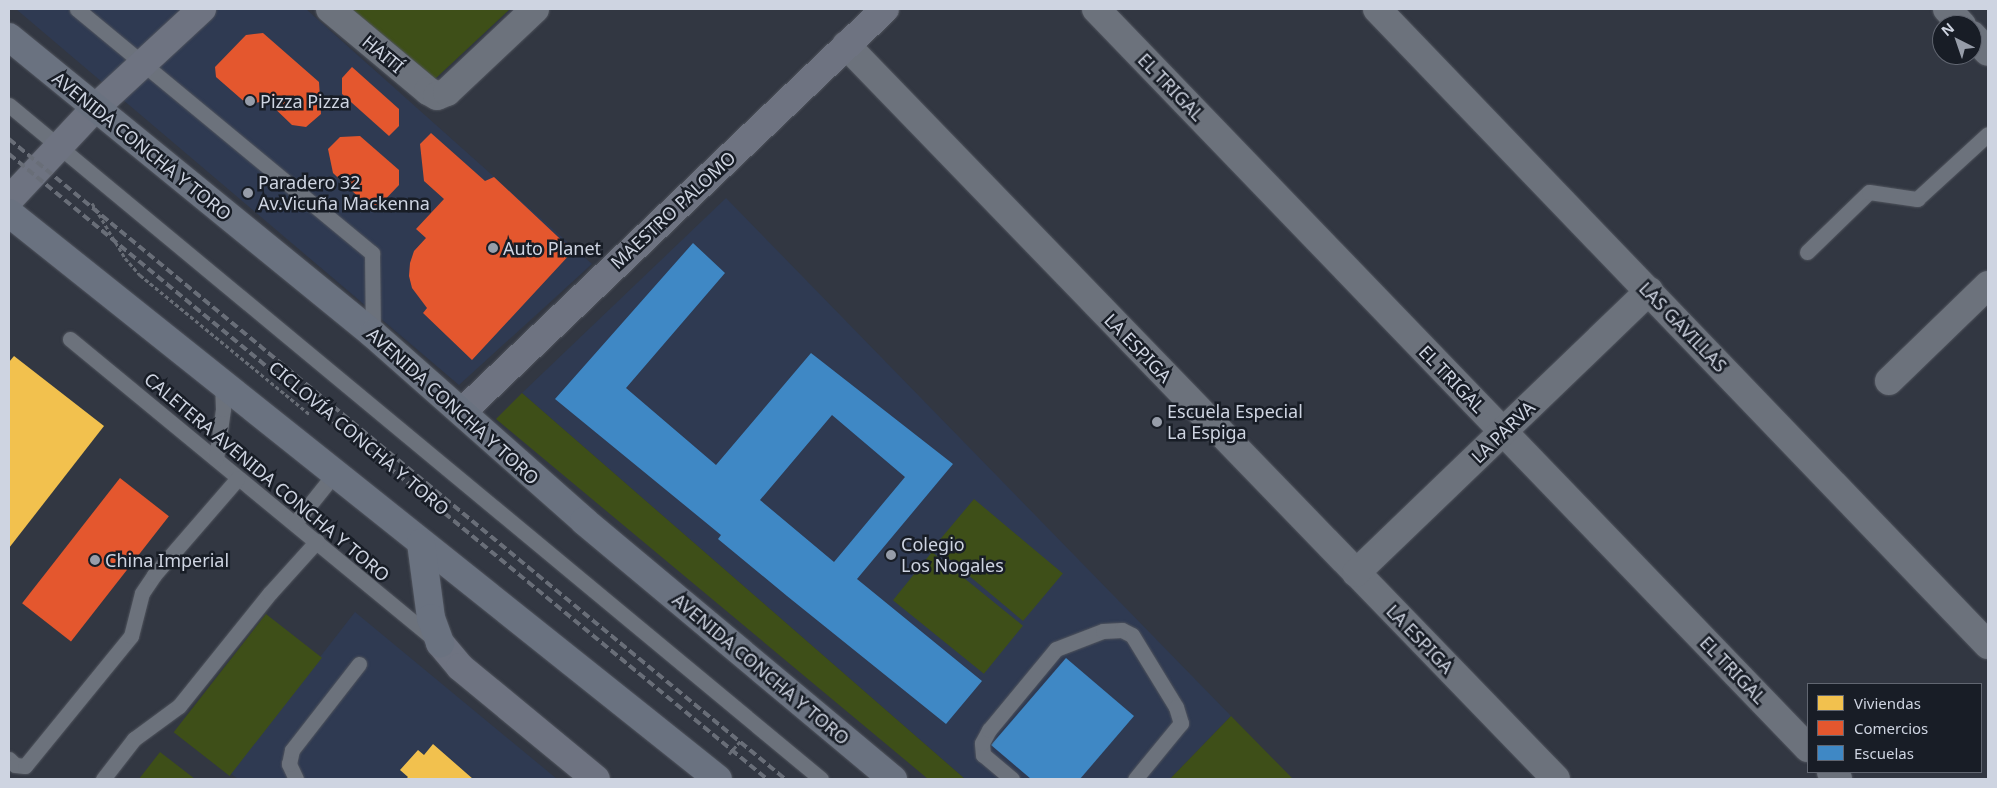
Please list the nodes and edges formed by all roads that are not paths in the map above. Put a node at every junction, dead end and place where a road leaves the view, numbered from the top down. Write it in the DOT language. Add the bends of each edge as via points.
graph roads {
  1 [pos="77,9"];
  2 [pos="202,9"];
  3 [pos="330,9"];
  4 [pos="535,9"];
  5 [pos="885,9"];
  6 [pos="1096,9"];
  7 [pos="1377,9"];
  8 [pos="9,37"];
  9 [pos="846,45"];
  10 [pos="144,63"];
  11 [pos="11,105"];
  12 [pos="95,108"];
  13 [pos="1988,134"];
  14 [pos="59,146"];
  15 [pos="9,200"];
  16 [pos="9,213"];
  17 [pos="1807,252"];
  18 [pos="1988,285"];
  19 [pos="1648,291"];
  20 [pos="373,334"];
  21 [pos="70,339"];
  22 [pos="1889,380"];
  23 [pos="222,381"];
  24 [pos="462,412"];
  25 [pos="1503,432"];
  26 [pos="216,460"];
  27 [pos="335,474"];
  28 [pos="238,478"];
  29 [pos="295,523"];
  30 [pos="317,541"];
  31 [pos="421,543"];
  32 [pos="1356,573"];
  33 [pos="440,643"];
  34 [pos="1988,645"];
  35 [pos="360,664"];
  36 [pos="1807,747"];
  37 [pos="9,759"];
  38 [pos="103,779"];
  39 [pos="296,779"];
  40 [pos="596,779"];
  41 [pos="718,779"];
  42 [pos="821,779"];
  43 [pos="893,779"];
  44 [pos="1012,779"];
  45 [pos="1135,779"];
  46 [pos="1556,779"];
  1 -- 10 [label="lane"];
  2 -- 10 [label="street"];
  3 -- 4 [label="street, HAITÍ" via="437,96 447,92"];
  5 -- 9 [label="street, MAESTRO PALOMO"];
  6 -- 25 [label="street, EL TRIGAL"];
  7 -- 19 [label="street, LAS GAVILLAS"];
  8 -- 12 [label="main road, AVENIDA CONCHA Y TORO"];
  9 -- 24 [label="street, MAESTRO PALOMO"];
  9 -- 32 [label="street, LA ESPIGA"];
  10 -- 12 [label="street"];
  10 -- 20 [label="lane" via="372,253"];
  11 -- 14 [label="lane"];
  12 -- 14 [label="street"];
  12 -- 20 [label="main road, AVENIDA CONCHA Y TORO"];
  13 -- 17 [label="lane" via="1918,199 1868,192"];
  14 -- 15 [label="street"];
  14 -- 42 [label="lane"];
  16 -- 23 [label="main road"];
  18 -- 22 [label="street"];
  19 -- 25 [label="street, LA PARVA"];
  19 -- 34 [label="street, LAS GAVILLAS"];
  20 -- 24 [label="main road, AVENIDA CONCHA Y TORO"];
  21 -- 26 [label="lane, CALETERA AVENIDA CONCHA Y TORO"];
  23 -- 26 [label="lane" via="223,409"];
  23 -- 27 [label="main road"];
  24 -- 43 [label="main road, AVENIDA CONCHA Y TORO" via="571,509"];
  25 -- 32 [label="street, LA PARVA"];
  25 -- 36 [label="street, EL TRIGAL"];
  26 -- 28 [label="lane, CALETERA AVENIDA CONCHA Y TORO"];
  27 -- 29 [label="lane"];
  27 -- 31 [label="main road"];
  28 -- 29 [label="lane, CALETERA AVENIDA CONCHA Y TORO"];
  28 -- 37 [label="lane" via="154,575 142,593 131,636 24,766 15,765"];
  29 -- 30 [label="lane, CALETERA AVENIDA CONCHA Y TORO"];
  30 -- 33 [label="lane, CALETERA AVENIDA CONCHA Y TORO"];
  30 -- 38 [label="lane" via="270,593 184,700 134,739"];
  31 -- 33 [label="main road" via="431,618"];
  31 -- 41 [label="main road"];
  32 -- 46 [label="street, LA ESPIGA"];
  33 -- 40 [label="street" via="460,666"];
  35 -- 39 [label="lane" via="292,750 289,764"];
  44 -- 45 [label="lane" via="984,755 982,743 989,730 1056,649 1103,630 1122,630 1132,635 1176,707 1181,722"];
}
